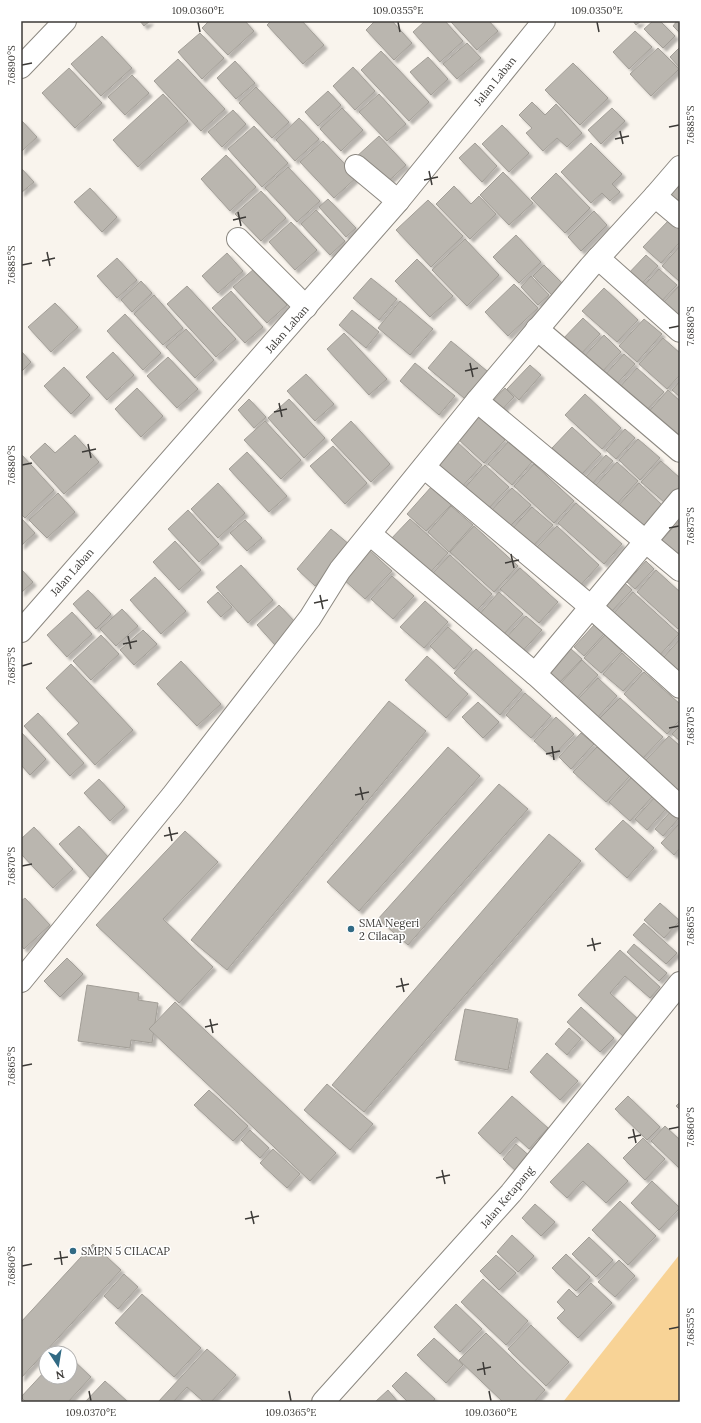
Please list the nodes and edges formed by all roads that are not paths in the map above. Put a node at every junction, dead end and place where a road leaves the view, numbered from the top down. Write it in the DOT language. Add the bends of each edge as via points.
graph roads {
  1 [pos="65,21"];
  2 [pos="544,21"];
  3 [pos="21,67"];
  4 [pos="356,166"];
  5 [pos="680,167"];
  6 [pos="655,196"];
  7 [pos="398,201"];
  8 [pos="680,217"];
  9 [pos="238,239"];
  10 [pos="598,258"];
  11 [pos="306,307"];
  12 [pos="537,329"];
  13 [pos="680,331"];
  14 [pos="477,401"];
  15 [pos="680,451"];
  16 [pos="424,467"];
  17 [pos="680,500"];
  18 [pos="370,534"];
  19 [pos="646,541"];
  20 [pos="680,570"];
  21 [pos="591,607"];
  22 [pos="21,631"];
  23 [pos="535,674"];
  24 [pos="680,687"];
  25 [pos="680,807"];
  26 [pos="21,981"];
  27 [pos="680,983"];
  28 [pos="323,1402"];
  1 -- 3 [label="street"];
  2 -- 7 [label="street, Jalan Laban"];
  4 -- 7 [label="street"];
  5 -- 6 [label="street"];
  6 -- 8 [label="street"];
  6 -- 10 [label="street"];
  7 -- 11 [label="street, Jalan Laban"];
  9 -- 11 [label="street"];
  10 -- 12 [label="street"];
  10 -- 13 [label="street"];
  11 -- 22 [label="street, Jalan Laban"];
  12 -- 14 [label="street"];
  12 -- 15 [label="street"];
  14 -- 16 [label="street"];
  14 -- 19 [label="street"];
  16 -- 18 [label="street"];
  16 -- 21 [label="street"];
  17 -- 19 [label="street"];
  18 -- 23 [label="street"];
  18 -- 26 [label="street" via="340,570 310,618 172,796"];
  19 -- 20 [label="street"];
  19 -- 21 [label="street"];
  21 -- 23 [label="street"];
  21 -- 24 [label="street"];
  23 -- 25 [label="street"];
  27 -- 28 [label="street, Jalan Ketapang" via="511,1193"];
}
